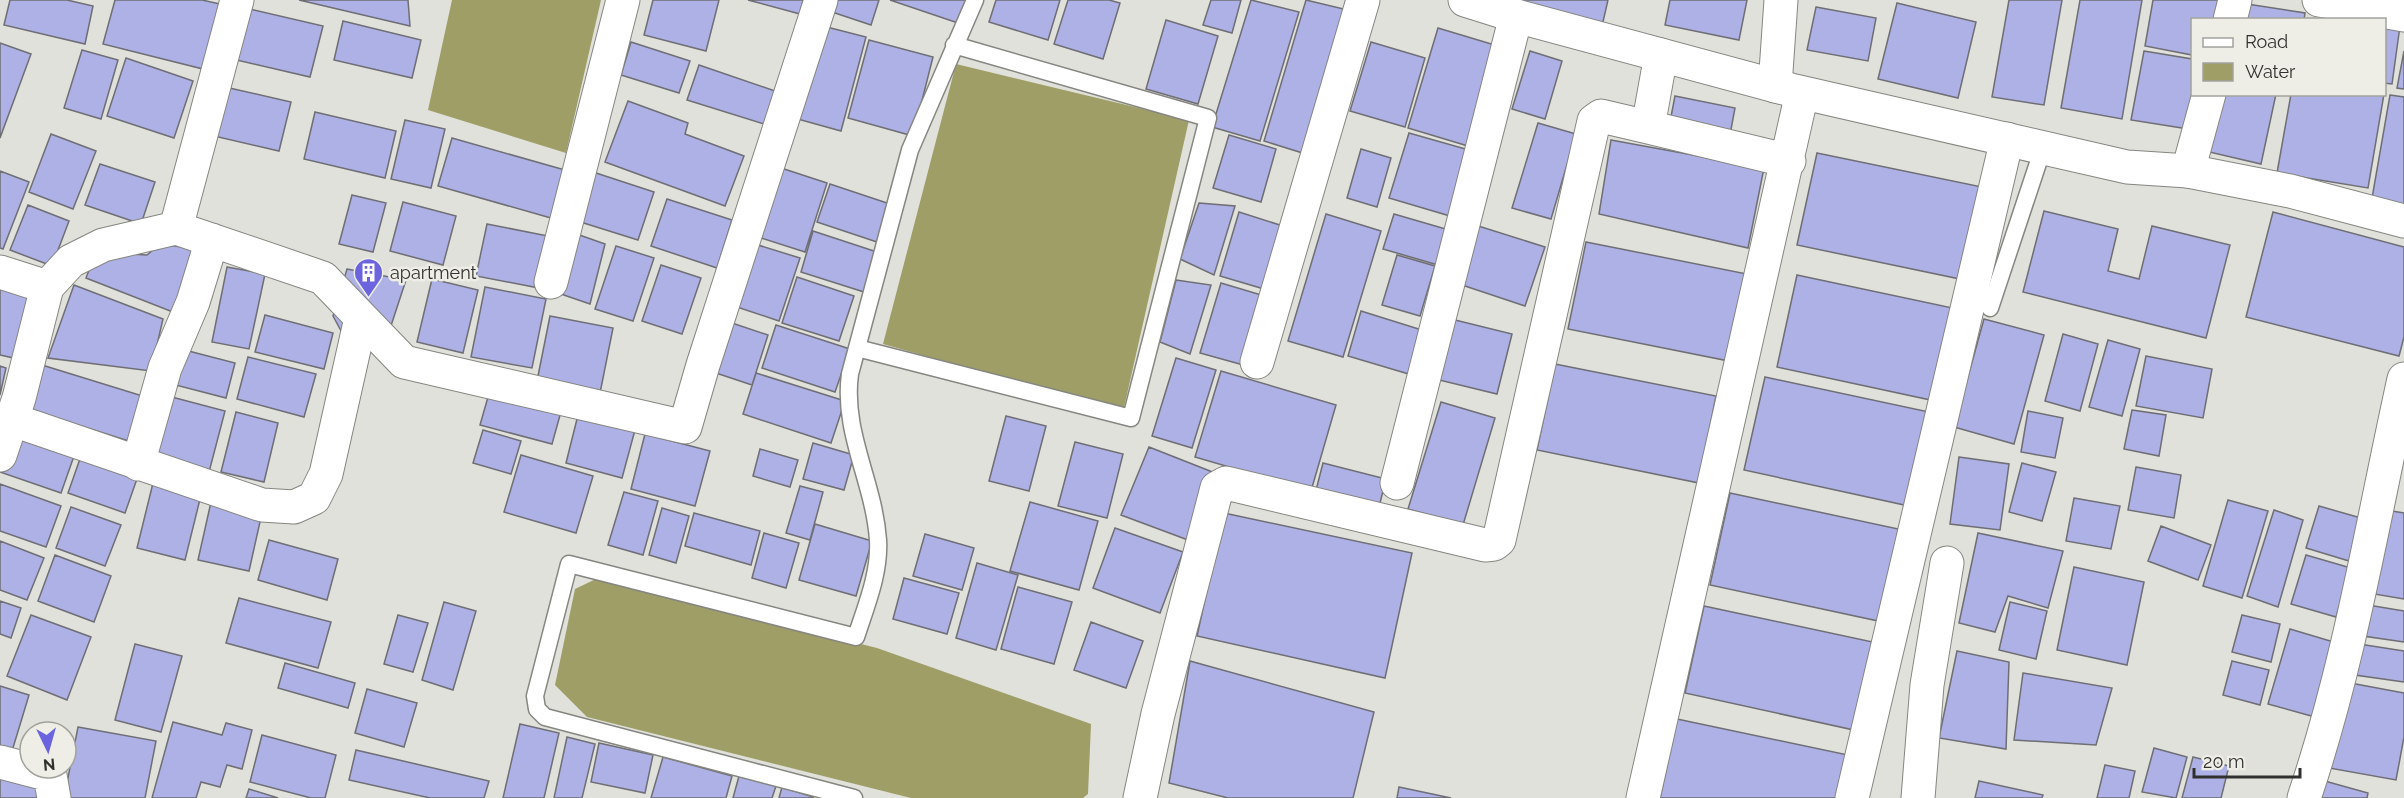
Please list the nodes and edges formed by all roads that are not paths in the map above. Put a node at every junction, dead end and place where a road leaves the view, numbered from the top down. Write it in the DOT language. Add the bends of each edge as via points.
graph roads {
  1 [pos="237,0"];
  2 [pos="623,0"];
  3 [pos="821,0"];
  4 [pos="975,0"];
  5 [pos="1363,0"];
  6 [pos="1781,0"];
  7 [pos="2235,0"];
  8 [pos="2319,0"];
  9 [pos="1478,2"];
  10 [pos="2404,15"];
  11 [pos="1516,16"];
  12 [pos="2230,18"];
  13 [pos="954,45"];
  14 [pos="1661,56"];
  15 [pos="1789,90"];
  16 [pos="2208,96"];
  17 [pos="1648,127"];
  18 [pos="2007,139"];
  19 [pos="2043,148"];
  20 [pos="1788,161"];
  21 [pos="2188,171"];
  22 [pos="2404,221"];
  23 [pos="176,228"];
  24 [pos="212,240"];
  25 [pos="0,272"];
  26 [pos="551,282"];
  27 [pos="47,287"];
  28 [pos="1990,309"];
  29 [pos="361,318"];
  30 [pos="857,348"];
  31 [pos="1257,362"];
  32 [pos="2404,379"];
  33 [pos="13,420"];
  34 [pos="0,456"];
  35 [pos="138,464"];
  36 [pos="1397,483"];
  37 [pos="1947,563"];
  38 [pos="0,762"];
  39 [pos="54,798"];
  40 [pos="854,798"];
  41 [pos="1140,798"];
  42 [pos="1643,798"];
  43 [pos="1852,798"];
  44 [pos="1918,798"];
  45 [pos="2304,798"];
  1 -- 23 [label="street"];
  2 -- 26 [label="street"];
  3 -- 29 [label="street" via="686,427 404,362"];
  4 -- 13 [label="lane"];
  5 -- 31 [label="street"];
  6 -- 15 [label="street"];
  7 -- 12 [label="street"];
  8 -- 10 [label="street"];
  9 -- 11 [label="street"];
  11 -- 14 [label="street"];
  11 -- 36 [label="street"];
  13 -- 30 [label="lane" via="910,150"];
  13 -- 30 [label="lane" via="1208,118 1131,418"];
  14 -- 15 [label="street"];
  14 -- 17 [label="street"];
  15 -- 18 [label="street"];
  15 -- 20 [label="street"];
  16 -- 21 [label="street"];
  17 -- 20 [label="street"];
  17 -- 41 [label="street" via="1601,116 1594,121 1499,540 1485,545 1221,484 1158,714"];
  18 -- 19 [label="street"];
  18 -- 43 [label="street"];
  19 -- 21 [label="street" via="2127,167"];
  19 -- 28 [label="lane"];
  20 -- 42 [label="street"];
  21 -- 22 [label="street" via="2289,191"];
  23 -- 24 [label="street"];
  23 -- 27 [label="street" via="103,245 71,261"];
  24 -- 29 [label="street" via="322,278"];
  24 -- 35 [label="street" via="193,302 165,368"];
  25 -- 27 [label="street"];
  27 -- 33 [label="street"];
  29 -- 35 [label="street" via="326,474 314,498 294,507 262,505"];
  30 -- 40 [label="lane" via="847,395 851,432 878,540 875,580 856,637 569,564 535,696 537,709 545,717"];
  32 -- 45 [label="street" via="2346,649 2325,736"];
  33 -- 34 [label="street"];
  33 -- 35 [label="street"];
  37 -- 44 [label="street" via="1927,686"];
  38 -- 39 [label="street" via="50,775"];
}
